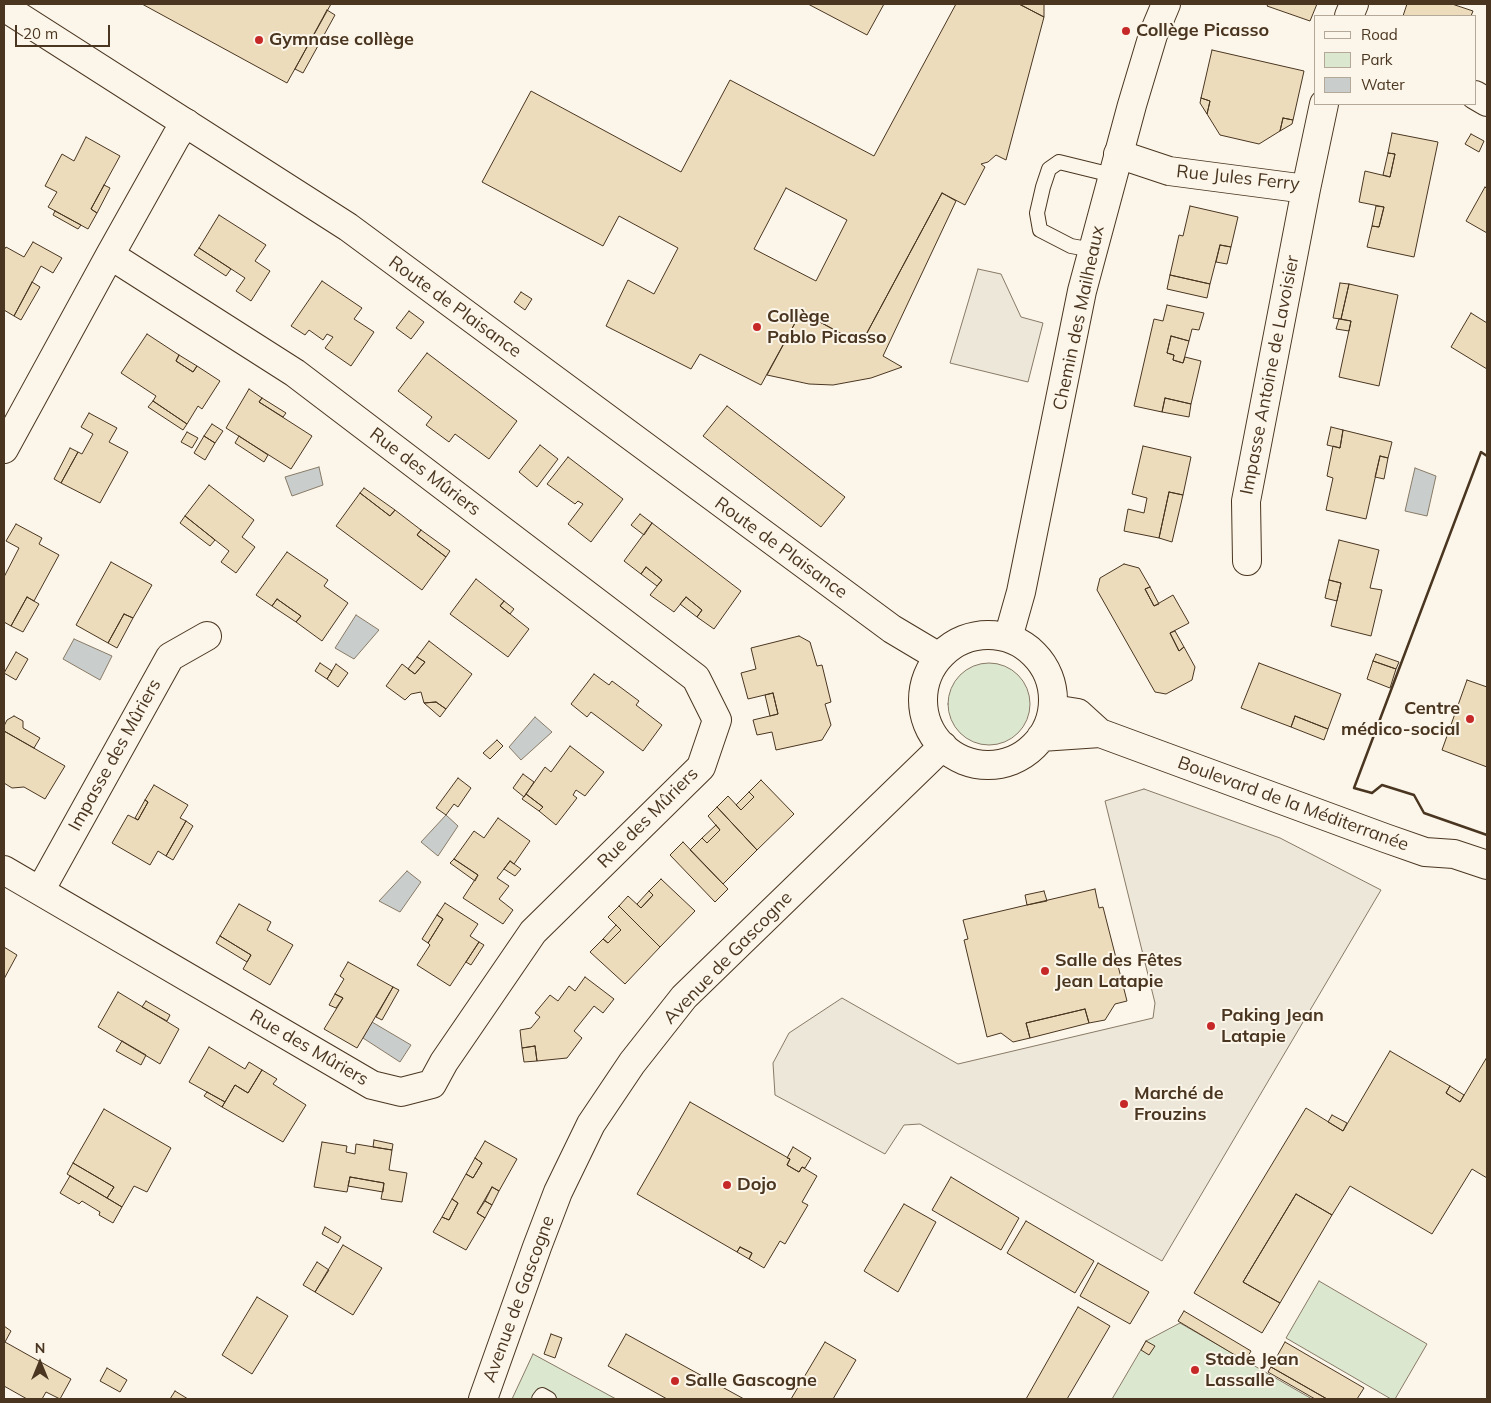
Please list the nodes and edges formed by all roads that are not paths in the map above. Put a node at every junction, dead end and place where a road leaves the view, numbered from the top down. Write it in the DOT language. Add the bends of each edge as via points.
graph roads {
  1 [pos="1166,4"];
  2 [pos="4,7"];
  3 [pos="1476,96"];
  4 [pos="1487,102"];
  5 [pos="1324,105"];
  6 [pos="186,123"];
  7 [pos="1115,164"];
  8 [pos="1306,190"];
  9 [pos="1093,250"];
  10 [pos="110,254"];
  11 [pos="4,449"];
  12 [pos="1248,561"];
  13 [pos="892,629"];
  14 [pos="207,636"];
  15 [pos="1008,638"];
  16 [pos="939,657"];
  17 [pos="924,690"];
  18 [pos="1053,709"];
  19 [pos="1100,733"];
  20 [pos="1041,737"];
  21 [pos="943,746"];
  22 [pos="1487,865"];
  23 [pos="4,870"];
  24 [pos="40,891"];
  25 [pos="483,1399"];
  26 [pos="540,1399"];
  27 [pos="549,1399"];
  1 -- 7 [label="street, Chemin des Mailheaux"];
  2 -- 6 [label="street, Route de Plaisance"];
  3 -- 4 [label="street"];
  5 -- 8 [label="street, Rue Jules Ferry"];
  6 -- 10 [label="street"];
  6 -- 13 [label="street, Route de Plaisance" via="348,227"];
  7 -- 8 [label="street, Rue Jules Ferry"];
  7 -- 9 [label="street, Chemin des Mailheaux"];
  7 -- 9 [label="lane" via="1059,162 1049,169 1043,187 1037,213 1040,230 1071,246"];
  8 -- 12 [label="street, Impasse Antoine de Lavoisier" via="1246,501"];
  9 -- 15 [label="street, Chemin des Mailheaux" via="1021,592"];
  10 -- 11 [label="street"];
  10 -- 24 [label="street, Rue des Mûriers" via="295,373 696,678 717,720 701,767 533,932 432,1084 401,1092 372,1085"];
  13 -- 16 [label="street, Route de Plaisance"];
  13 -- 17 [label="street, Route de Plaisance"];
  14 -- 24 [label="street, Impasse des Mûriers" via="170,657"];
  15 -- 16 [label="street" via="993,635 970,638 950,647"];
  15 -- 18 [label="street" via="1030,650 1043,665 1051,683"];
  16 -- 17 [label="street"];
  17 -- 21 [label="street" via="925,714"];
  18 -- 19 [label="street, Boulevard de la Méditerranée" via="1078,713"];
  18 -- 20 [label="street"];
  19 -- 20 [label="street, Boulevard de la Méditerranée"];
  19 -- 22 [label="street, Boulevard de la Méditerranée" via="1425,852 1454,854"];
  20 -- 21 [label="street" via="1027,752 999,764 969,762"];
  21 -- 25 [label="street, Avenue de Gascogne" via="684,997 632,1063 591,1124 558,1192"];
  23 -- 24 [label="street, Rue des Mûriers"];
  26 -- 27 [label="lane" via="542,1395"];
}
